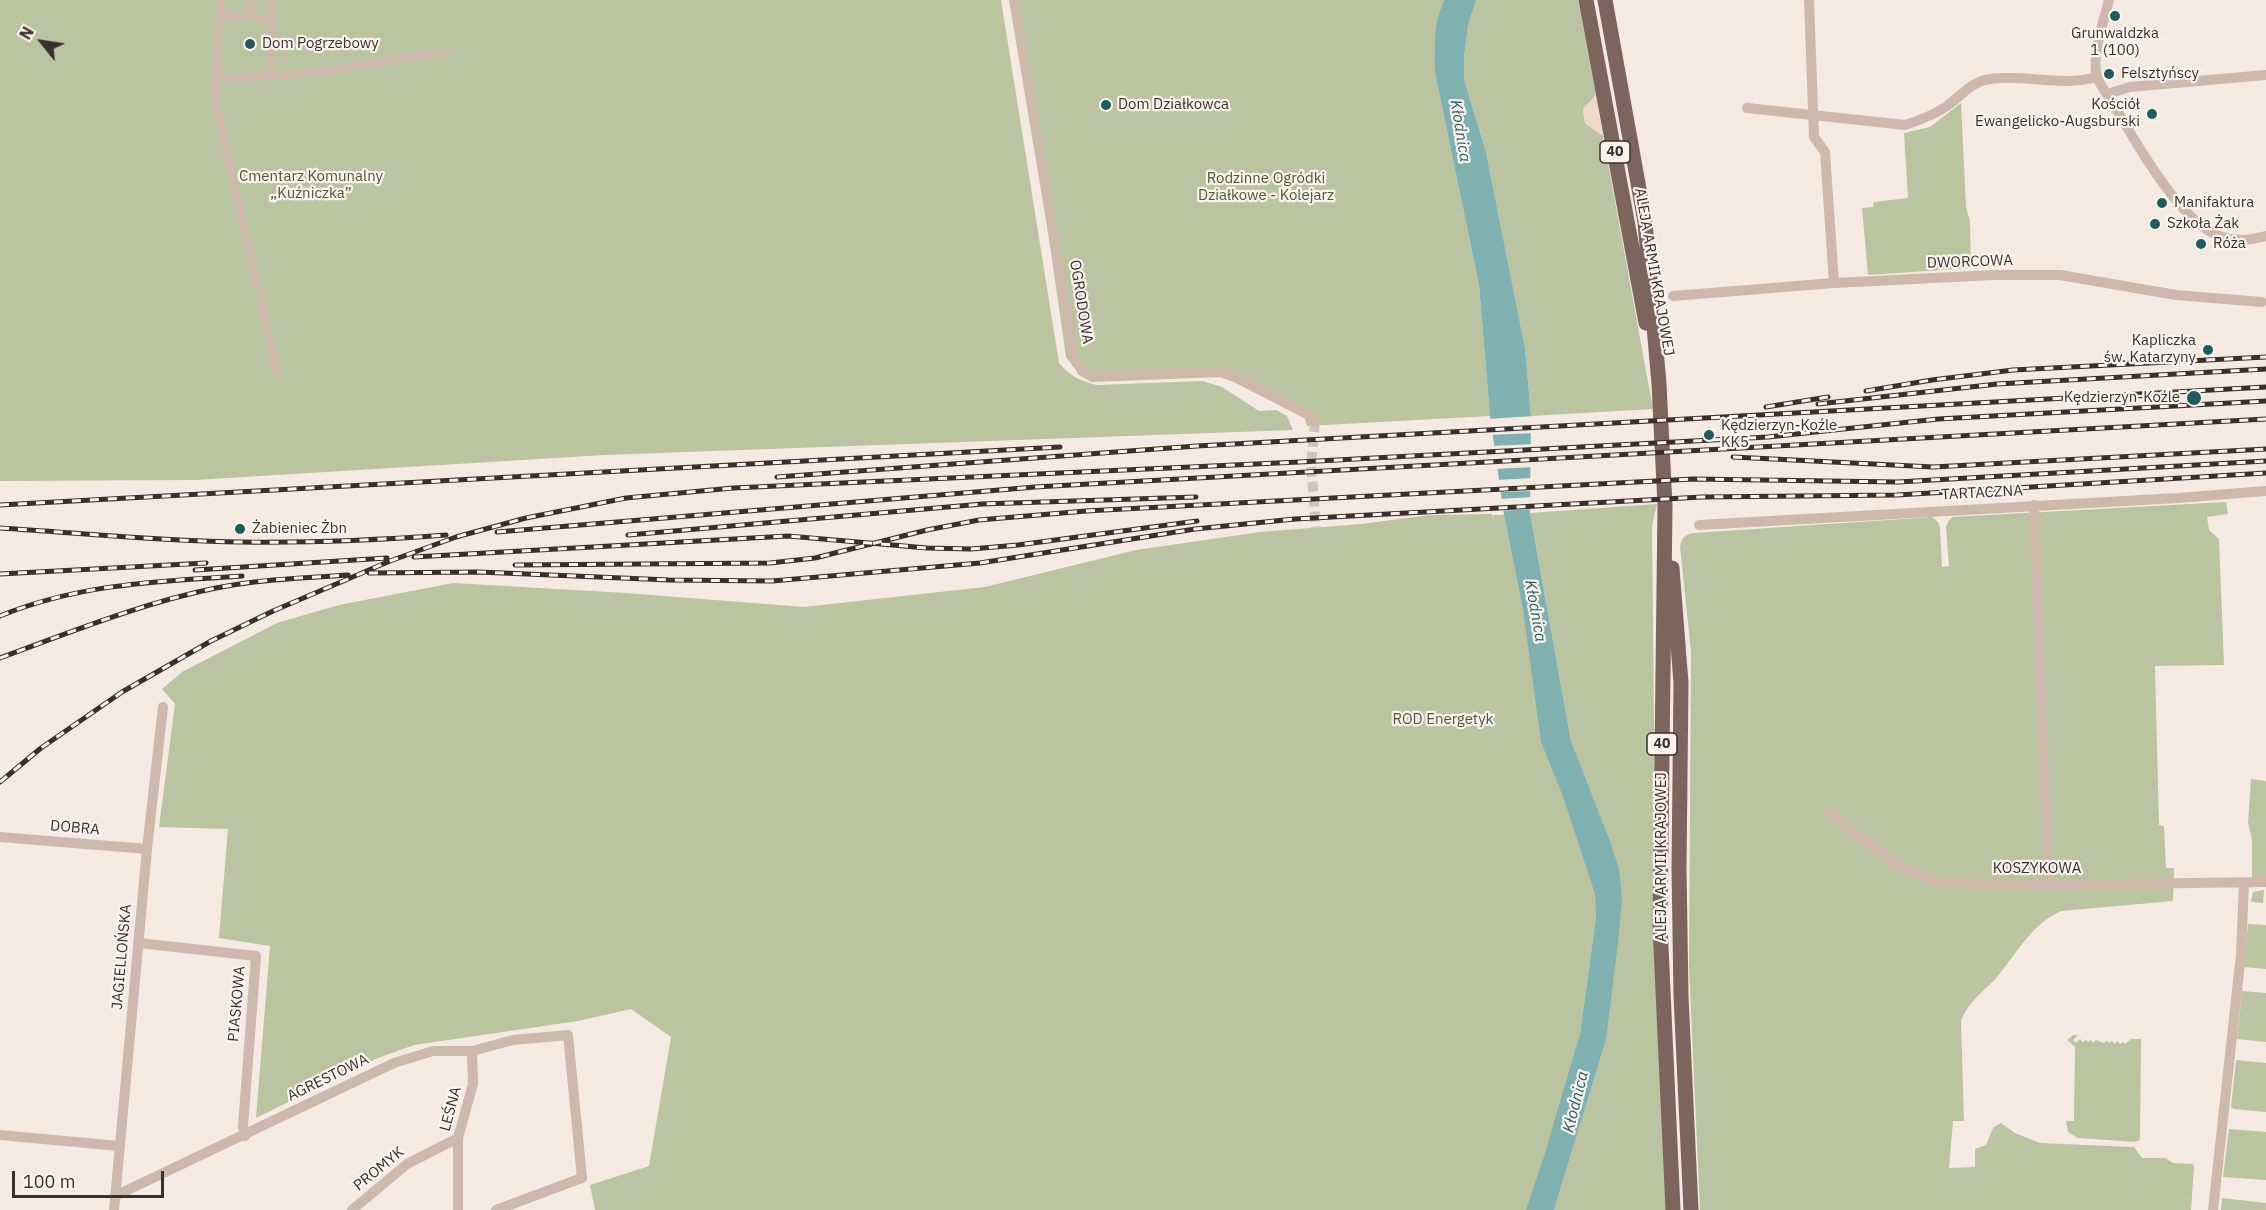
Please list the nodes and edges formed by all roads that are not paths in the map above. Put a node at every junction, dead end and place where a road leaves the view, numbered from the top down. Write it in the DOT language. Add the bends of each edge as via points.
graph roads {
  1 [pos="221,0"];
  2 [pos="250,0"];
  3 [pos="273,0"];
  4 [pos="1014,0"];
  5 [pos="1586,0"];
  6 [pos="1605,0"];
  7 [pos="1809,0"];
  8 [pos="2109,0"];
  9 [pos="250,15"];
  10 [pos="220,16"];
  11 [pos="272,22"];
  12 [pos="446,52"];
  13 [pos="2266,75"];
  14 [pos="270,76"];
  15 [pos="2097,77"];
  16 [pos="217,79"];
  17 [pos="2107,94"];
  18 [pos="1747,108"];
  19 [pos="1812,115"];
  20 [pos="2266,236"];
  21 [pos="1834,283"];
  22 [pos="1673,296"];
  23 [pos="2264,301"];
  24 [pos="276,373"];
  25 [pos="1660,409"];
  26 [pos="1312,419"];
  27 [pos="2266,491"];
  28 [pos="1665,505"];
  29 [pos="2034,505"];
  30 [pos="1699,525"];
  31 [pos="163,707"];
  32 [pos="1829,812"];
  33 [pos="0,837"];
  34 [pos="147,849"];
  35 [pos="2266,882"];
  36 [pos="2244,883"];
  37 [pos="2049,885"];
  38 [pos="139,943"];
  39 [pos="472,1051"];
  40 [pos="0,1136"];
  41 [pos="245,1136"];
  42 [pos="458,1138"];
  43 [pos="118,1146"];
  44 [pos="115,1196"];
  45 [pos="114,1210"];
  46 [pos="352,1210"];
  47 [pos="458,1210"];
  48 [pos="496,1210"];
  49 [pos="1673,1210"];
  50 [pos="1691,1210"];
  51 [pos="2213,1210"];
  1 -- 10 [label="street"];
  2 -- 9 [label="street"];
  3 -- 11 [label="street"];
  4 -- 26 [label="street, OGRODOWA" via="1074,357 1082,371 1093,376 1220,372"];
  5 -- 25 [label="main road, ALEJA ARMII KRAJOWEJ / 40"];
  6 -- 25 [label="main road, ALEJA ARMII KRAJOWEJ / 40" via="1645,222"];
  7 -- 19 [label="street"];
  8 -- 15 [label="street" via="2095,62"];
  9 -- 10 [label="street"];
  9 -- 11 [label="street"];
  10 -- 16 [label="street"];
  11 -- 14 [label="street"];
  12 -- 14 [label="street"];
  13 -- 17 [label="street" via="2130,87"];
  14 -- 16 [label="street"];
  15 -- 17 [label="street"];
  15 -- 19 [label="street" via="2081,81 1990,79 1970,87 1927,118 1905,125"];
  16 -- 24 [label="street" via="217,108"];
  17 -- 20 [label="street" via="2170,193 2198,223 2229,240"];
  18 -- 19 [label="street"];
  19 -- 21 [label="street" via="1814,137 1825,152"];
  21 -- 22 [label="street, DWORCOWA"];
  21 -- 23 [label="street, DWORCOWA" via="2060,275 2176,295"];
  25 -- 28 [label="main road, ALEJA ARMII KRAJOWEJ / 40"];
  27 -- 29 [label="street, TARTACZNA"];
  28 -- 49 [label="main road, ALEJA ARMII KRAJOWEJ / 40" via="1660,925"];
  28 -- 50 [label="main road, ALEJA ARMII KRAJOWEJ / 40" via="1680,673 1680,996"];
  29 -- 30 [label="street, TARTACZNA"];
  29 -- 37 [label="street"];
  31 -- 34 [label="street, JAGIELLOŃSKA"];
  32 -- 37 [label="street, KOSZYKOWA" via="1896,865 1940,883"];
  33 -- 34 [label="street, DOBRA"];
  34 -- 38 [label="street, JAGIELLOŃSKA"];
  35 -- 36 [label="street, KOSZYKOWA"];
  36 -- 37 [label="street, KOSZYKOWA"];
  36 -- 51 [label="street" via="2241,954"];
  38 -- 41 [label="street, PIASKOWA" via="256,956"];
  38 -- 43 [label="street, JAGIELLOŃSKA"];
  39 -- 41 [label="street, AGRESTOWA" via="433,1052 394,1063"];
  39 -- 42 [label="street, LEŚNA" via="473,1084"];
  39 -- 48 [label="street, AGRESTOWA" via="513,1040 568,1035 582,1178"];
  40 -- 43 [label="street"];
  41 -- 44 [label="street, AGRESTOWA"];
  42 -- 46 [label="street, PROMYK" via="407,1164"];
  42 -- 47 [label="street, LEŚNA"];
  43 -- 44 [label="street, JAGIELLOŃSKA"];
  44 -- 45 [label="street, JAGIELLOŃSKA"];
}
